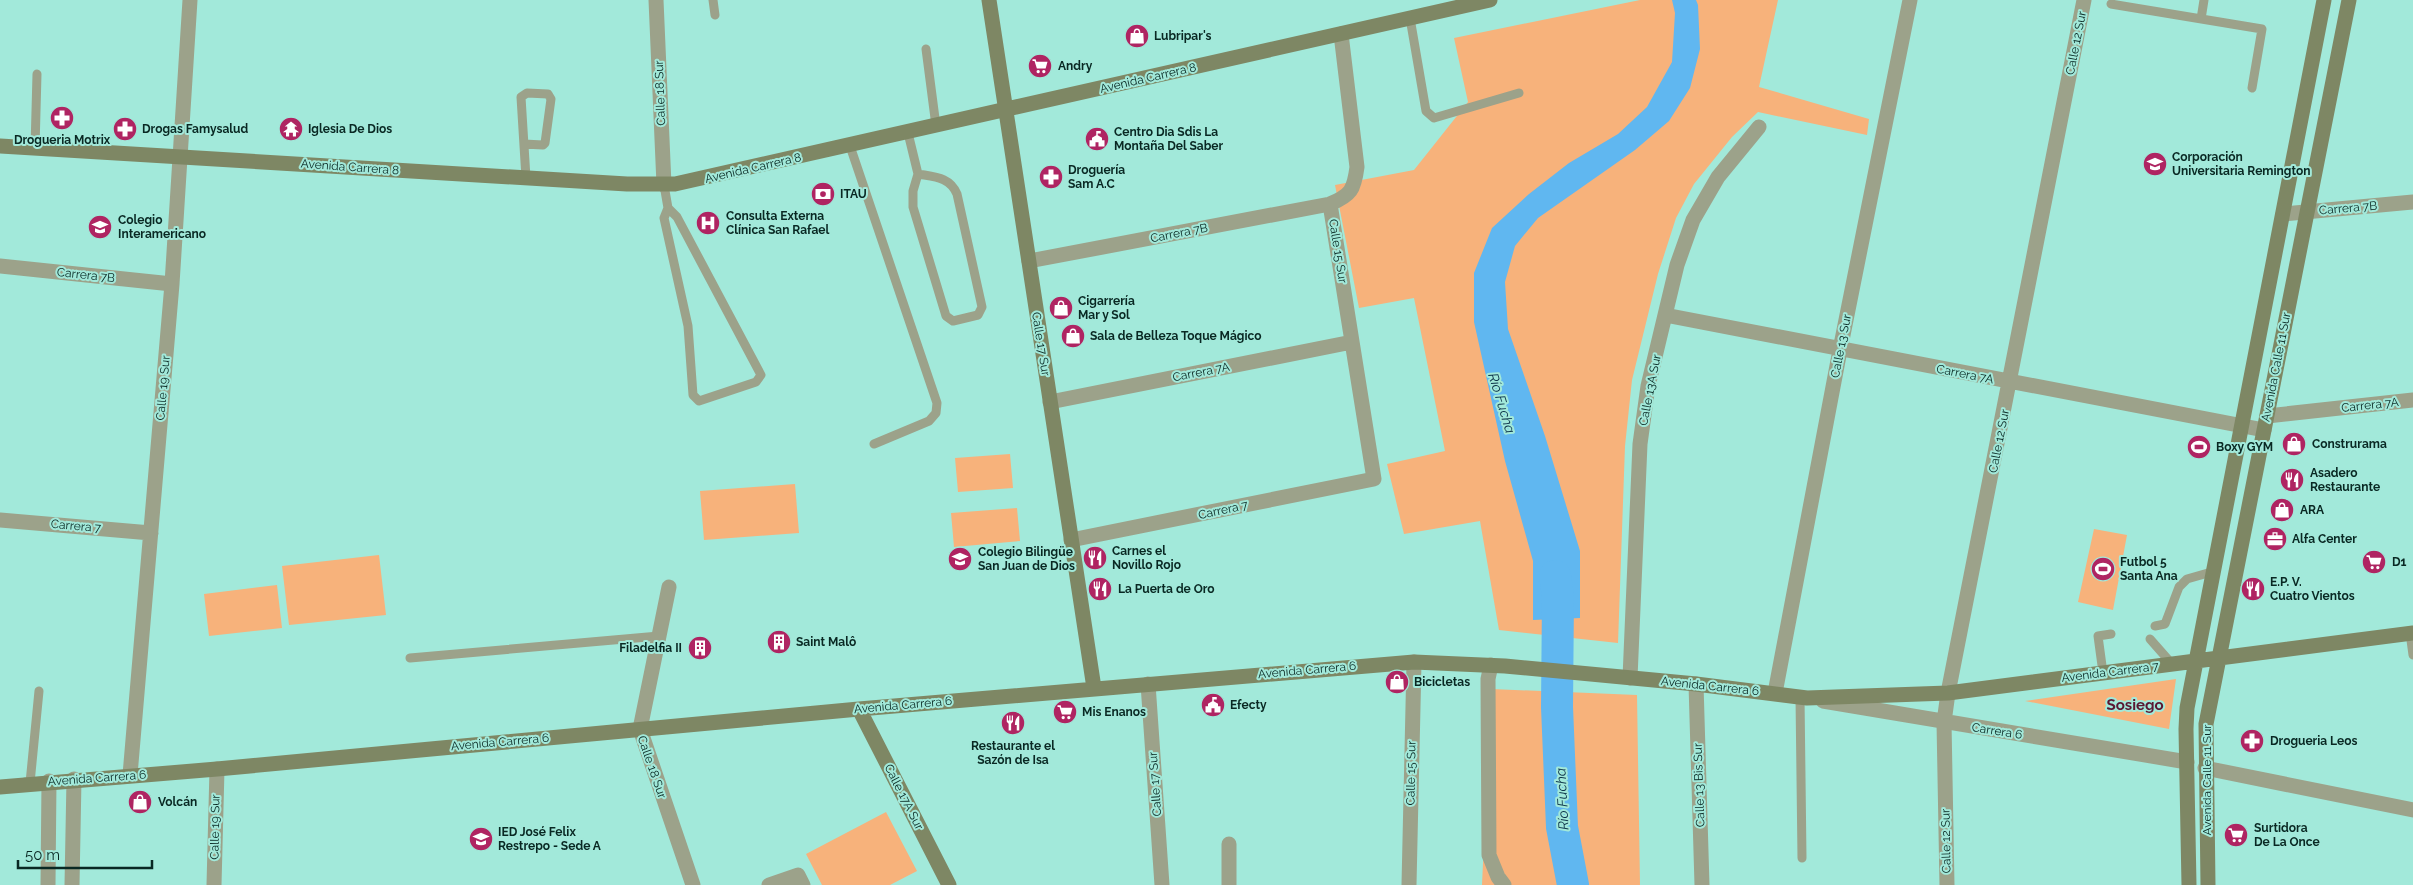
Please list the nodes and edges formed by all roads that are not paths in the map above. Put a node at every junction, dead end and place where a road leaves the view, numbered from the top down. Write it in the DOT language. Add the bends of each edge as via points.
graph roads {
  1 [pos="190,0"];
  2 [pos="656,0"];
  3 [pos="713,0"];
  4 [pos="989,0"];
  5 [pos="1490,0"];
  6 [pos="1910,0"];
  7 [pos="2084,0"];
  8 [pos="2204,0"];
  9 [pos="2324,0"];
  10 [pos="2349,0"];
  11 [pos="2110,4"];
  12 [pos="715,15"];
  13 [pos="1410,18"];
  14 [pos="2201,19"];
  15 [pos="1341,34"];
  16 [pos="926,49"];
  17 [pos="37,74"];
  18 [pos="2252,88"];
  19 [pos="1520,93"];
  20 [pos="1006,111"];
  21 [pos="936,126"];
  22 [pos="1759,127"];
  23 [pos="908,133"];
  24 [pos="524,144"];
  25 [pos="0,146"];
  26 [pos="850,146"];
  27 [pos="35,148"];
  28 [pos="180,156"];
  29 [pos="918,174"];
  30 [pos="526,178"];
  31 [pos="664,185"];
  32 [pos="2413,202"];
  33 [pos="1330,204"];
  34 [pos="668,208"];
  35 [pos="2307,212"];
  36 [pos="2283,214"];
  37 [pos="1029,261"];
  38 [pos="0,266"];
  39 [pos="172,284"];
  40 [pos="1665,315"];
  41 [pos="1352,342"];
  42 [pos="1840,350"];
  43 [pos="2010,382"];
  44 [pos="2413,400"];
  45 [pos="1050,402"];
  46 [pos="2265,423"];
  47 [pos="2242,428"];
  48 [pos="874,444"];
  49 [pos="1374,479"];
  50 [pos="0,520"];
  51 [pos="152,533"];
  52 [pos="1071,540"];
  53 [pos="2215,571"];
  54 [pos="669,586"];
  55 [pos="2155,626"];
  56 [pos="2412,633"];
  57 [pos="2111,634"];
  58 [pos="659,636"];
  59 [pos="2150,639"];
  60 [pos="2413,654"];
  61 [pos="410,658"];
  62 [pos="2218,658"];
  63 [pos="2197,661"];
  64 [pos="1414,662"];
  65 [pos="2172,664"];
  66 [pos="1491,665"];
  67 [pos="2103,673"];
  68 [pos="1630,678"];
  69 [pos="1148,684"];
  70 [pos="1696,684"];
  71 [pos="1094,688"];
  72 [pos="39,690"];
  73 [pos="1775,693"];
  74 [pos="1948,693"];
  75 [pos="1803,697"];
  76 [pos="859,709"];
  77 [pos="1944,722"];
  78 [pos="640,729"];
  79 [pos="2187,762"];
  80 [pos="2205,768"];
  81 [pos="217,769"];
  82 [pos="130,775"];
  83 [pos="0,779"];
  84 [pos="74,779"];
  85 [pos="49,781"];
  86 [pos="30,783"];
  87 [pos="0,786"];
  88 [pos="2413,810"];
  89 [pos="1229,844"];
  90 [pos="1802,858"];
  91 [pos="801,880"];
  92 [pos="48,885"];
  93 [pos="72,885"];
  94 [pos="214,885"];
  95 [pos="693,885"];
  96 [pos="769,885"];
  97 [pos="949,885"];
  98 [pos="1162,885"];
  99 [pos="1230,885"];
  100 [pos="1409,885"];
  101 [pos="1504,885"];
  102 [pos="1702,885"];
  103 [pos="1947,885"];
  104 [pos="2189,885"];
  105 [pos="2208,885"];
  1 -- 28 [label="street, Calle 19 Sur"];
  2 -- 31 [label="street, Calle 18 Sur"];
  3 -- 12 [label="lane"];
  4 -- 20 [label="main road, Calle 17 Sur"];
  5 -- 13 [label="main road, Avenida Carrera 8"];
  6 -- 42 [label="street, Calle 13 Sur"];
  7 -- 43 [label="street, Calle 12 Sur"];
  8 -- 14 [label="lane"];
  9 -- 36 [label="main road, Avenida Calle 11 Sur"];
  10 -- 35 [label="main road, Avenida Calle 11 Sur"];
  11 -- 14 [label="lane"];
  13 -- 15 [label="main road, Avenida Carrera 8"];
  13 -- 19 [label="lane" via="1426,111 1434,118"];
  14 -- 18 [label="lane" via="2262,29"];
  15 -- 20 [label="main road, Avenida Carrera 8"];
  15 -- 33 [label="street, Calle 15 Sur" via="1357,167 1355,184 1346,197"];
  16 -- 21 [label="lane"];
  17 -- 27 [label="lane"];
  20 -- 21 [label="main road, Avenida Carrera 8"];
  20 -- 37 [label="main road, Calle 17 Sur"];
  21 -- 23 [label="main road, Avenida Carrera 8"];
  22 -- 40 [label="street, Calle 13A Sur" via="1718,176 1693,220"];
  23 -- 26 [label="main road, Avenida Carrera 8"];
  23 -- 29 [label="lane"];
  24 -- 24 [label="lane" via="521,98 527,93 548,94 551,99 545,143"];
  24 -- 30 [label="lane"];
  25 -- 27 [label="main road, Avenida Carrera 8"];
  26 -- 31 [label="main road, Avenida Carrera 8"];
  26 -- 48 [label="lane" via="937,403 936,413 929,421"];
  27 -- 28 [label="main road, Avenida Carrera 8"];
  28 -- 30 [label="main road, Avenida Carrera 8"];
  28 -- 39 [label="street, Calle 19 Sur"];
  29 -- 29 [label="lane" via="913,207 946,316 953,321 978,315 982,307 958,194 943,179"];
  30 -- 31 [label="main road, Avenida Carrera 8"];
  31 -- 34 [label="lane"];
  32 -- 35 [label="street, Carrera 7B"];
  33 -- 37 [label="street, Carrera 7B"];
  33 -- 41 [label="street, Calle 15 Sur"];
  34 -- 34 [label="lane" via="664,218 688,326 693,395 699,401 756,382 761,375 677,218"];
  35 -- 36 [label="street, Carrera 7B"];
  35 -- 46 [label="main road, Avenida Calle 11 Sur"];
  36 -- 47 [label="main road, Avenida Calle 11 Sur"];
  37 -- 45 [label="main road, Calle 17 Sur"];
  38 -- 39 [label="street, Carrera 7B"];
  39 -- 51 [label="street, Calle 19 Sur"];
  40 -- 42 [label="street, Carrera 7A"];
  40 -- 68 [label="street, Calle 13A Sur" via="1648,386 1640,444"];
  41 -- 45 [label="street, Carrera 7A"];
  41 -- 49 [label="street, Calle 15 Sur"];
  42 -- 43 [label="street, Carrera 7A"];
  42 -- 73 [label="street, Calle 13 Sur"];
  43 -- 47 [label="street, Carrera 7A"];
  43 -- 74 [label="street, Calle 12 Sur"];
  44 -- 46 [label="street, Carrera 7A"];
  45 -- 52 [label="main road, Calle 17 Sur"];
  46 -- 47 [label="street, Carrera 7A"];
  46 -- 62 [label="main road, Avenida Calle 11 Sur"];
  47 -- 53 [label="main road, Avenida Calle 11 Sur"];
  49 -- 52 [label="street, Carrera 7"];
  50 -- 51 [label="street, Carrera 7"];
  51 -- 82 [label="street, Calle 19 Sur"];
  52 -- 71 [label="main road, Calle 17 Sur"];
  53 -- 55 [label="lane" via="2187,579 2179,588 2165,624"];
  53 -- 63 [label="main road, Avenida Calle 11 Sur"];
  54 -- 58 [label="street, Calle 18 Sur"];
  56 -- 60 [label="lane"];
  56 -- 62 [label="main road, Avenida Carrera 7"];
  57 -- 67 [label="lane" via="2098,636"];
  58 -- 61 [label="lane"];
  58 -- 78 [label="street, Calle 18 Sur"];
  59 -- 65 [label="lane"];
  62 -- 63 [label="main road, Avenida Carrera 7"];
  62 -- 80 [label="main road, Avenida Calle 11 Sur" via="2206,724"];
  63 -- 65 [label="main road, Avenida Carrera 7"];
  63 -- 79 [label="main road, Avenida Calle 11 Sur" via="2186,719"];
  64 -- 66 [label="main road, Avenida Carrera 6"];
  64 -- 69 [label="main road, Avenida Carrera 6"];
  64 -- 100 [label="street, Calle 15 Sur"];
  65 -- 67 [label="main road, Avenida Carrera 7"];
  66 -- 68 [label="main road, Avenida Carrera 6"];
  66 -- 101 [label="street" via="1488,679 1488,855"];
  67 -- 74 [label="main road, Avenida Carrera 7"];
  68 -- 70 [label="main road, Avenida Carrera 6"];
  69 -- 71 [label="main road, Avenida Carrera 6"];
  69 -- 98 [label="street, Calle 17 Sur"];
  70 -- 73 [label="main road, Avenida Carrera 6"];
  70 -- 102 [label="street, Calle 13 Bis Sur"];
  71 -- 76 [label="main road, Avenida Carrera 6"];
  72 -- 86 [label="lane"];
  73 -- 75 [label="main road, Avenida Carrera 6"];
  74 -- 75 [label="main road, Avenida Carrera 7"];
  74 -- 77 [label="street, Calle 12 Sur"];
  75 -- 77 [label="street, Carrera 6"];
  75 -- 90 [label="lane"];
  76 -- 78 [label="main road, Avenida Carrera 6"];
  76 -- 97 [label="main road, Calle 17A Sur"];
  77 -- 79 [label="street, Carrera 6"];
  77 -- 103 [label="street, Calle 12 Sur"];
  78 -- 81 [label="main road, Avenida Carrera 6"];
  78 -- 95 [label="street, Calle 18 Sur"];
  79 -- 104 [label="main road, Avenida Calle 11 Sur"];
  80 -- 88 [label="street"];
  80 -- 105 [label="main road, Avenida Calle 11 Sur"];
  81 -- 82 [label="main road, Avenida Carrera 6"];
  81 -- 94 [label="street, Calle 19 Sur"];
  82 -- 84 [label="main road, Avenida Carrera 6"];
  83 -- 86 [label="lane"];
  84 -- 85 [label="main road, Avenida Carrera 6"];
  84 -- 93 [label="street"];
  85 -- 86 [label="main road, Avenida Carrera 6"];
  85 -- 92 [label="street"];
  86 -- 87 [label="main road, Avenida Carrera 6"];
  89 -- 99 [label="street"];
  91 -- 96 [label="street"];
}
